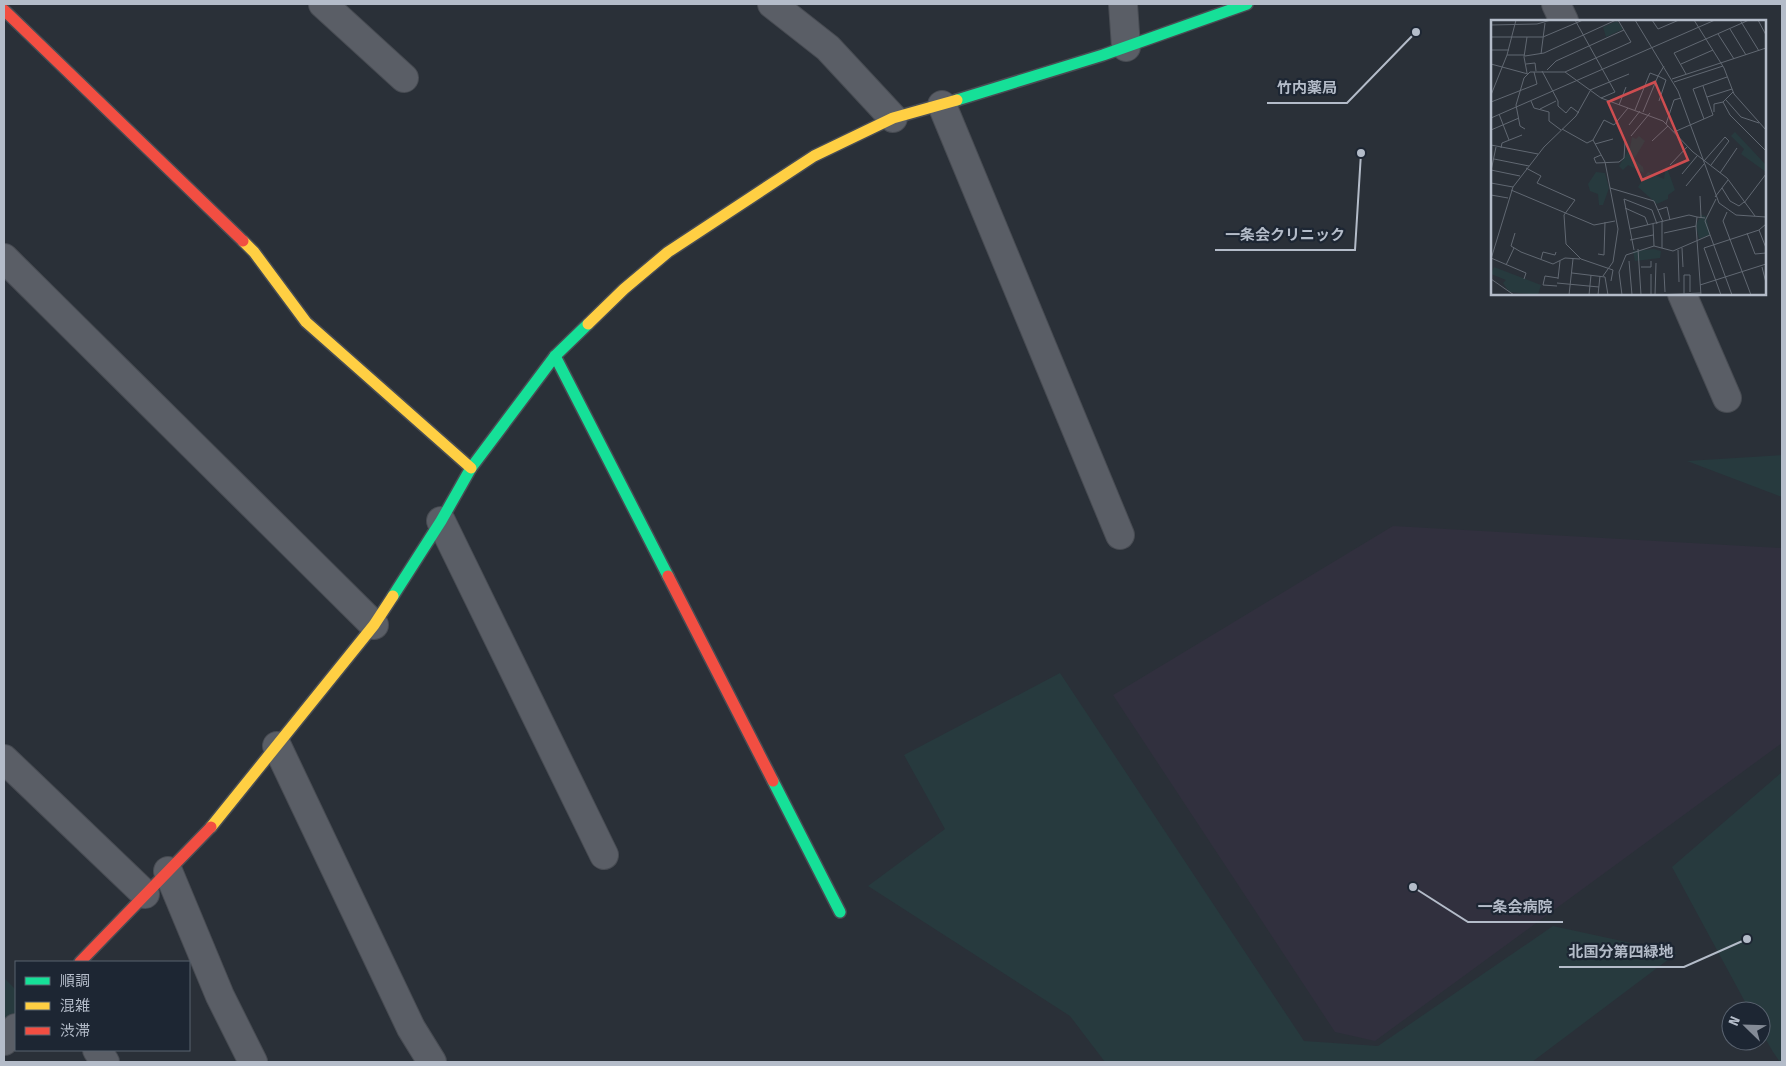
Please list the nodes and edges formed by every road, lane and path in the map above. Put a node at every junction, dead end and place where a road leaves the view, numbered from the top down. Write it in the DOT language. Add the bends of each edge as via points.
graph roads {
  1 [pos="323,4"];
  2 [pos="772,4"];
  3 [pos="1123,4"];
  4 [pos="1247,4"];
  5 [pos="1556,4"];
  6 [pos="4,10"];
  7 [pos="1564,20"];
  8 [pos="1126,47"];
  9 [pos="404,78"];
  10 [pos="942,105"];
  11 [pos="893,118"];
  12 [pos="4,258"];
  13 [pos="1682,295"];
  14 [pos="555,356"];
  15 [pos="1727,398"];
  16 [pos="471,468"];
  17 [pos="441,521"];
  18 [pos="1120,535"];
  19 [pos="374,626"];
  20 [pos="276,746"];
  21 [pos="4,759"];
  22 [pos="604,855"];
  23 [pos="168,871"];
  24 [pos="145,894"];
  25 [pos="840,912"];
  26 [pos="81,961"];
  27 [pos="15,1029"];
  28 [pos="4,1041"];
  29 [pos="99,1051"];
  30 [pos="105,1062"];
  31 [pos="254,1062"];
  32 [pos="432,1062"];
  1 -- 9 [label="street"];
  2 -- 11 [label="street" via="828,48"];
  3 -- 8 [label="street"];
  4 -- 8 [label="street"];
  5 -- 7 [label="street"];
  6 -- 16 [label="street" via="254,252 306,322"];
  8 -- 10 [label="street"];
  10 -- 11 [label="street"];
  10 -- 18 [label="street"];
  11 -- 14 [label="street" via="814,156 668,252 624,289"];
  12 -- 19 [label="street"];
  13 -- 15 [label="street"];
  14 -- 16 [label="street"];
  14 -- 25 [label="street"];
  16 -- 17 [label="street"];
  17 -- 19 [label="street"];
  17 -- 22 [label="street"];
  19 -- 20 [label="street"];
  20 -- 23 [label="street" via="217,820"];
  20 -- 32 [label="street" via="410,1028"];
  21 -- 24 [label="street"];
  23 -- 24 [label="street"];
  23 -- 31 [label="street" via="220,996"];
  24 -- 26 [label="street"];
  27 -- 28 [label="street"];
  29 -- 30 [label="street"];
}
